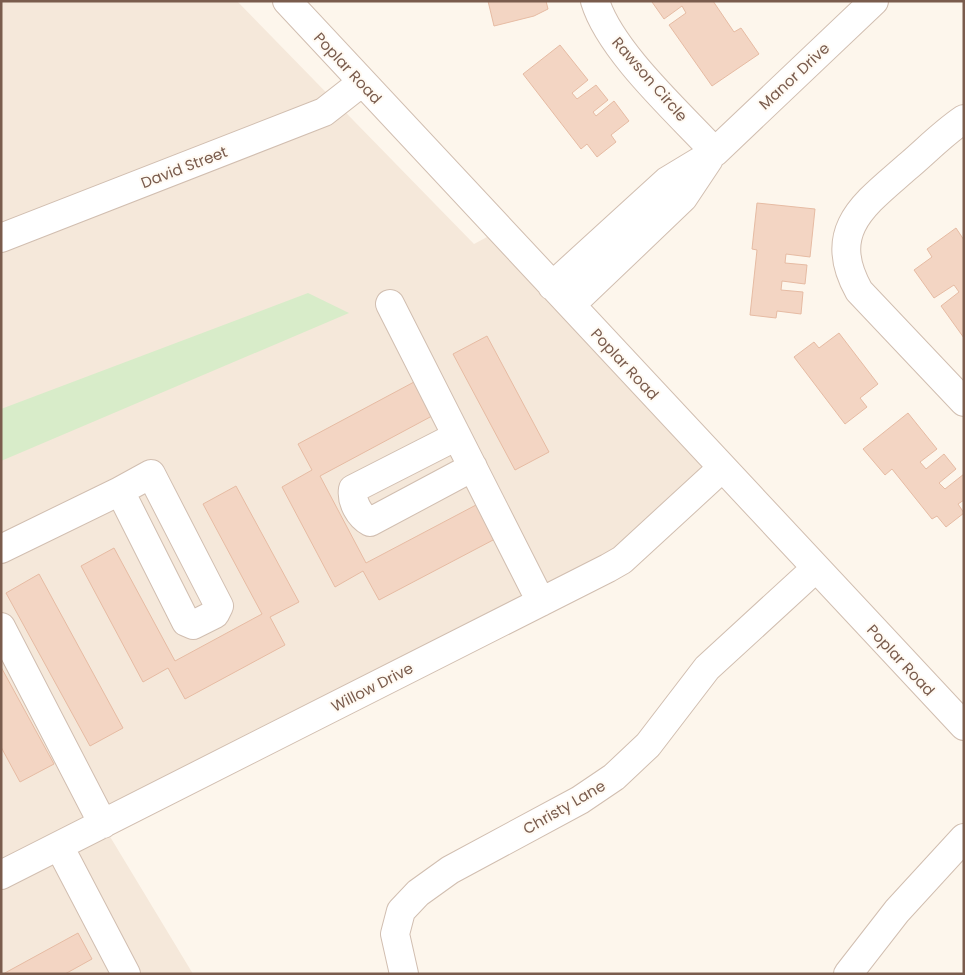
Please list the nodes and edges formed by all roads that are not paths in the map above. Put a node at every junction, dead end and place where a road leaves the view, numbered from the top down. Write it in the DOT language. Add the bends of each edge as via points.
graph roads {
  1 [pos="286,1"];
  2 [pos="595,1"];
  3 [pos="874,1"];
  4 [pos="361,83"];
  5 [pos="964,119"];
  6 [pos="714,152"];
  7 [pos="1,238"];
  8 [pos="552,286"];
  9 [pos="390,304"];
  10 [pos="571,305"];
  11 [pos="964,402"];
  12 [pos="458,436"];
  13 [pos="473,467"];
  14 [pos="722,468"];
  15 [pos="120,491"];
  16 [pos="1,549"];
  17 [pos="816,568"];
  18 [pos="541,602"];
  19 [pos="1,627"];
  20 [pos="964,726"];
  21 [pos="103,824"];
  22 [pos="964,838"];
  23 [pos="59,846"];
  24 [pos="1,876"];
  25 [pos="126,974"];
  26 [pos="404,974"];
  27 [pos="848,974"];
  1 -- 4 [label="street, Poplar Road"];
  2 -- 6 [label="street, Rawson Circle" via="609,32 625,54"];
  3 -- 6 [label="street, Manor Drive"];
  4 -- 7 [label="street, David Street" via="324,112"];
  4 -- 8 [label="street, Poplar Road"];
  5 -- 11 [label="street" via="863,206 851,226 846,248 851,277 859,291"];
  6 -- 8 [label="street, Manor Drive" via="666,181"];
  6 -- 10 [label="street, Manor Drive" via="683,198"];
  8 -- 10 [label="street, Poplar Road"];
  9 -- 12 [label="street"];
  10 -- 14 [label="street, Poplar Road"];
  12 -- 13 [label="street"];
  12 -- 13 [label="street" via="353,489 352,497 364,519 370,522"];
  13 -- 18 [label="street"];
  14 -- 17 [label="street, Poplar Road"];
  14 -- 18 [label="street, Willow Drive" via="622,560"];
  15 -- 15 [label="street" via="186,622 192,625 215,614 219,606 151,474"];
  15 -- 16 [label="street"];
  17 -- 20 [label="street, Poplar Road"];
  17 -- 26 [label="street, Christy Lane" via="708,668 648,745 614,777 580,800 450,870 418,893 401,911 395,934"];
  18 -- 21 [label="street, Willow Drive"];
  19 -- 21 [label="street"];
  21 -- 23 [label="street, Willow Drive"];
  22 -- 27 [label="street" via="897,911"];
  23 -- 24 [label="street, Willow Drive"];
  23 -- 25 [label="street"];
}
